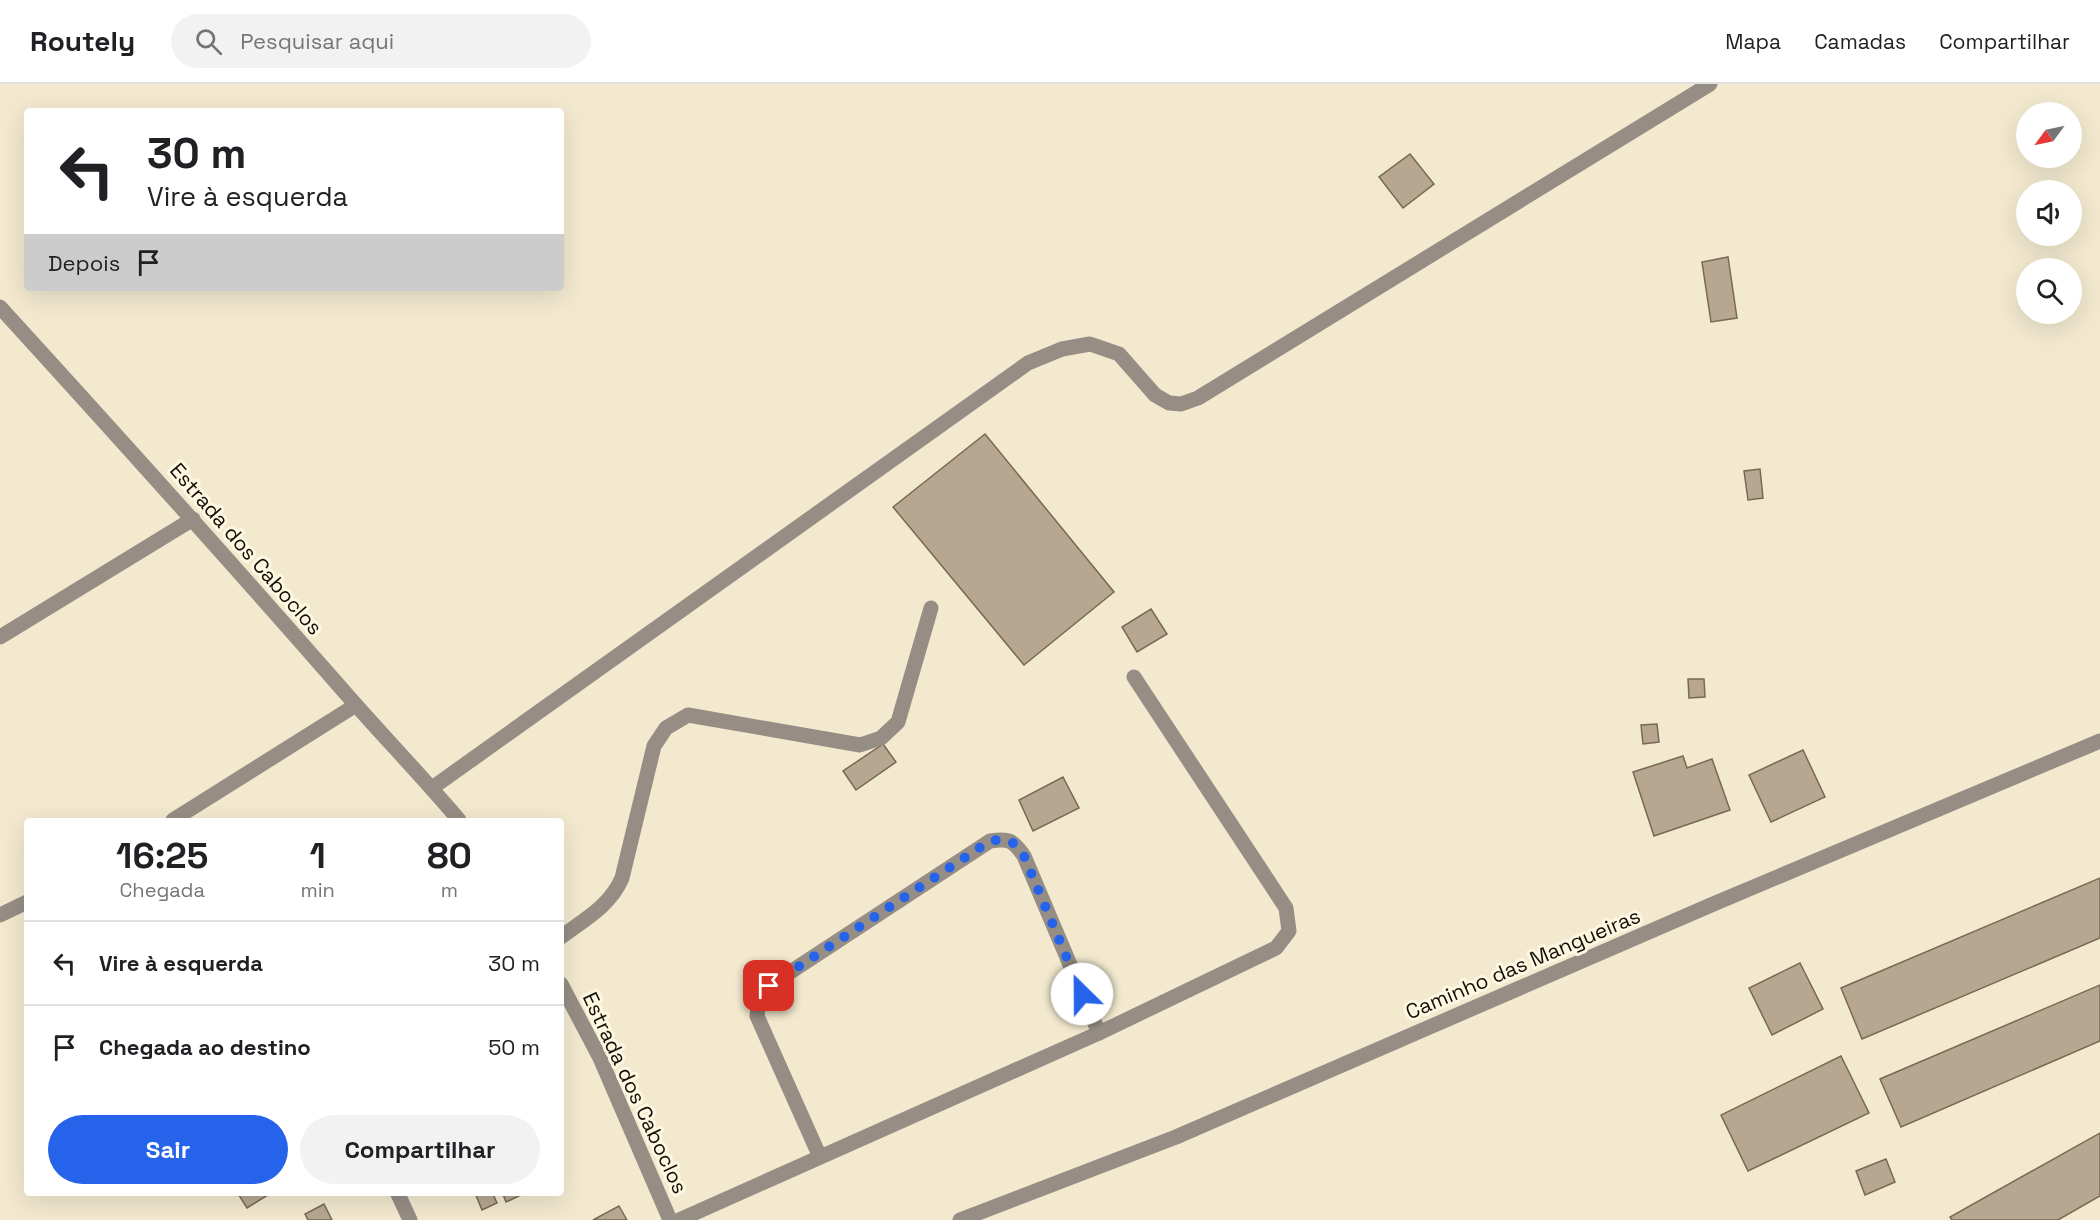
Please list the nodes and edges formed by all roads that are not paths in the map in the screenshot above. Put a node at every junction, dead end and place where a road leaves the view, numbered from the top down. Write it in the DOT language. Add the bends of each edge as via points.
graph roads {
  1 [pos="1710,84"];
  2 [pos="0,307"];
  3 [pos="193,519"];
  4 [pos="931,608"];
  5 [pos="0,637"];
  6 [pos="1134,677"];
  7 [pos="356,705"];
  8 [pos="2100,741"];
  9 [pos="432,788"];
  10 [pos="176,818"];
  11 [pos="457,818"];
  12 [pos="24,903"];
  13 [pos="0,915"];
  14 [pos="564,935"];
  15 [pos="564,990"];
  16 [pos="1099,1033"];
  17 [pos="819,1157"];
  18 [pos="398,1196"];
  19 [pos="410,1220"];
  20 [pos="670,1220"];
  21 [pos="679,1220"];
  22 [pos="960,1220"];
  1 -- 9 [label="street" via="1198,398 1181,404 1169,403 1155,395 1119,354 1090,344 1062,349 1028,363"];
  2 -- 3 [label="street, Estrada dos Caboclos"];
  3 -- 5 [label="street"];
  3 -- 7 [label="street, Estrada dos Caboclos"];
  4 -- 14 [label="street" via="898,722 881,738 860,745 688,715 666,728 654,746 615,893"];
  6 -- 16 [label="street" via="1286,908 1289,931 1276,948"];
  7 -- 9 [label="street, Estrada dos Caboclos"];
  7 -- 10 [label="street"];
  8 -- 22 [label="street, Caminho das Mangueiras" via="1176,1137"];
  9 -- 11 [label="street, Estrada dos Caboclos"];
  12 -- 13 [label="street"];
  15 -- 20 [label="street, Estrada dos Caboclos" via="600,1058"];
  16 -- 17 [label="street"];
  16 -- 17 [label="street" via="1024,856 1016,844 1004,838 990,841 769,986 759,1001 757,1016"];
  17 -- 21 [label="street"];
  18 -- 19 [label="street"];
}
